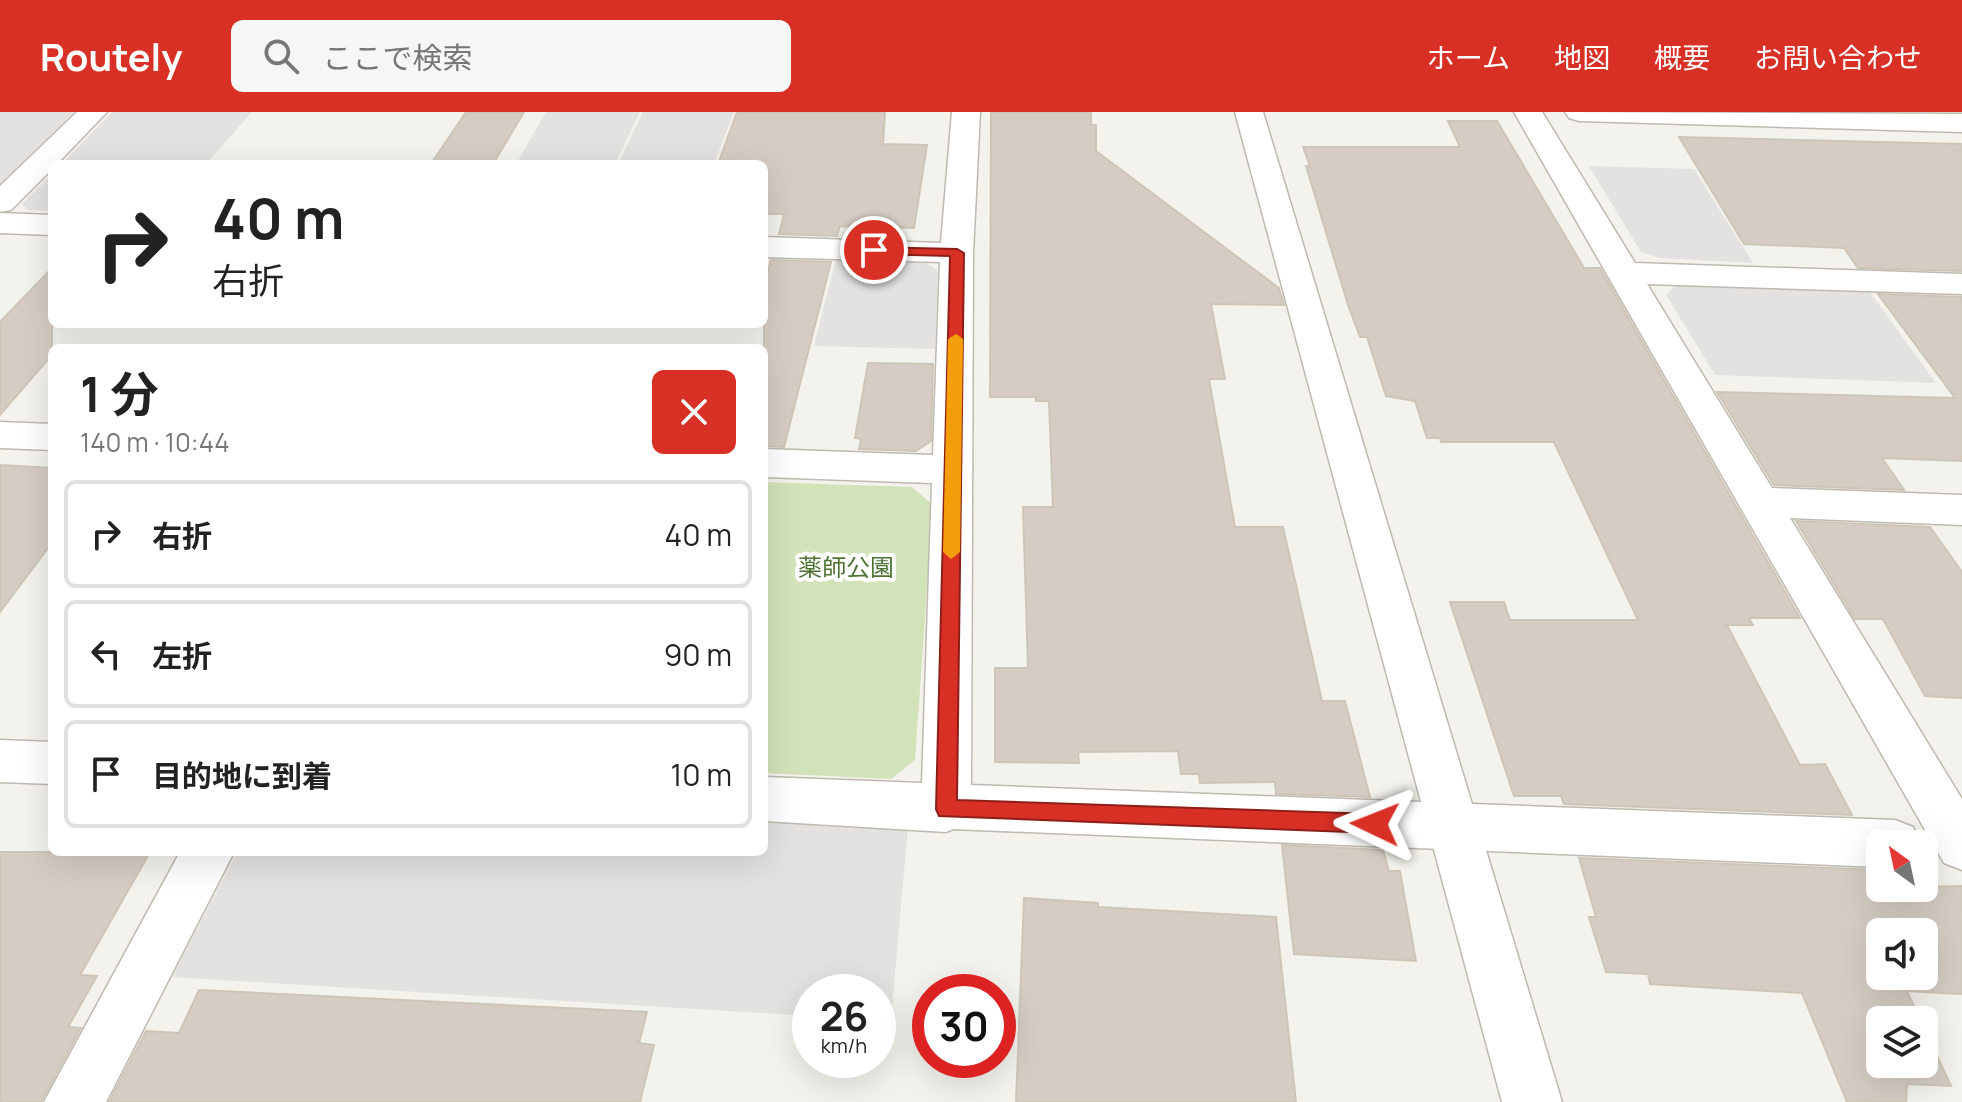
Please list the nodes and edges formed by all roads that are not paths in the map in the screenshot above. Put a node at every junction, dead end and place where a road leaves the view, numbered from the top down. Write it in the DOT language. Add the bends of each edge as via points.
graph roads {
  1 [pos="93,112"];
  2 [pos="966,112"];
  3 [pos="1249,112"];
  4 [pos="1528,112"];
  5 [pos="1579,112"];
  6 [pos="1878,117"];
  7 [pos="1962,123"];
  8 [pos="0,203"];
  9 [pos="0,223"];
  10 [pos="48,225"];
  11 [pos="768,247"];
  12 [pos="957,253"];
  13 [pos="1623,273"];
  14 [pos="1962,284"];
  15 [pos="0,435"];
  16 [pos="48,437"];
  17 [pos="768,463"];
  18 [pos="954,470"];
  19 [pos="1761,502"];
  20 [pos="1962,510"];
  21 [pos="0,761"];
  22 [pos="48,763"];
  23 [pos="768,799"];
  24 [pos="946,809"];
  25 [pos="1453,826"];
  26 [pos="1866,843"];
  27 [pos="1938,845"];
  28 [pos="1962,846"];
  29 [pos="206,856"];
  30 [pos="74,1102"];
  31 [pos="1532,1102"];
  1 -- 8 [label="street"];
  2 -- 12 [label="street"];
  3 -- 25 [label="street"];
  4 -- 13 [label="street"];
  5 -- 6 [label="street"];
  6 -- 7 [label="street"];
  9 -- 10 [label="street"];
  11 -- 12 [label="street"];
  12 -- 18 [label="street"];
  13 -- 14 [label="street"];
  13 -- 19 [label="street"];
  15 -- 16 [label="street"];
  17 -- 18 [label="street"];
  18 -- 24 [label="street"];
  19 -- 20 [label="street"];
  19 -- 28 [label="street"];
  21 -- 22 [label="street"];
  23 -- 24 [label="street"];
  24 -- 25 [label="street"];
  25 -- 26 [label="street"];
  25 -- 31 [label="street"];
  27 -- 28 [label="street"];
  29 -- 30 [label="street"];
}
